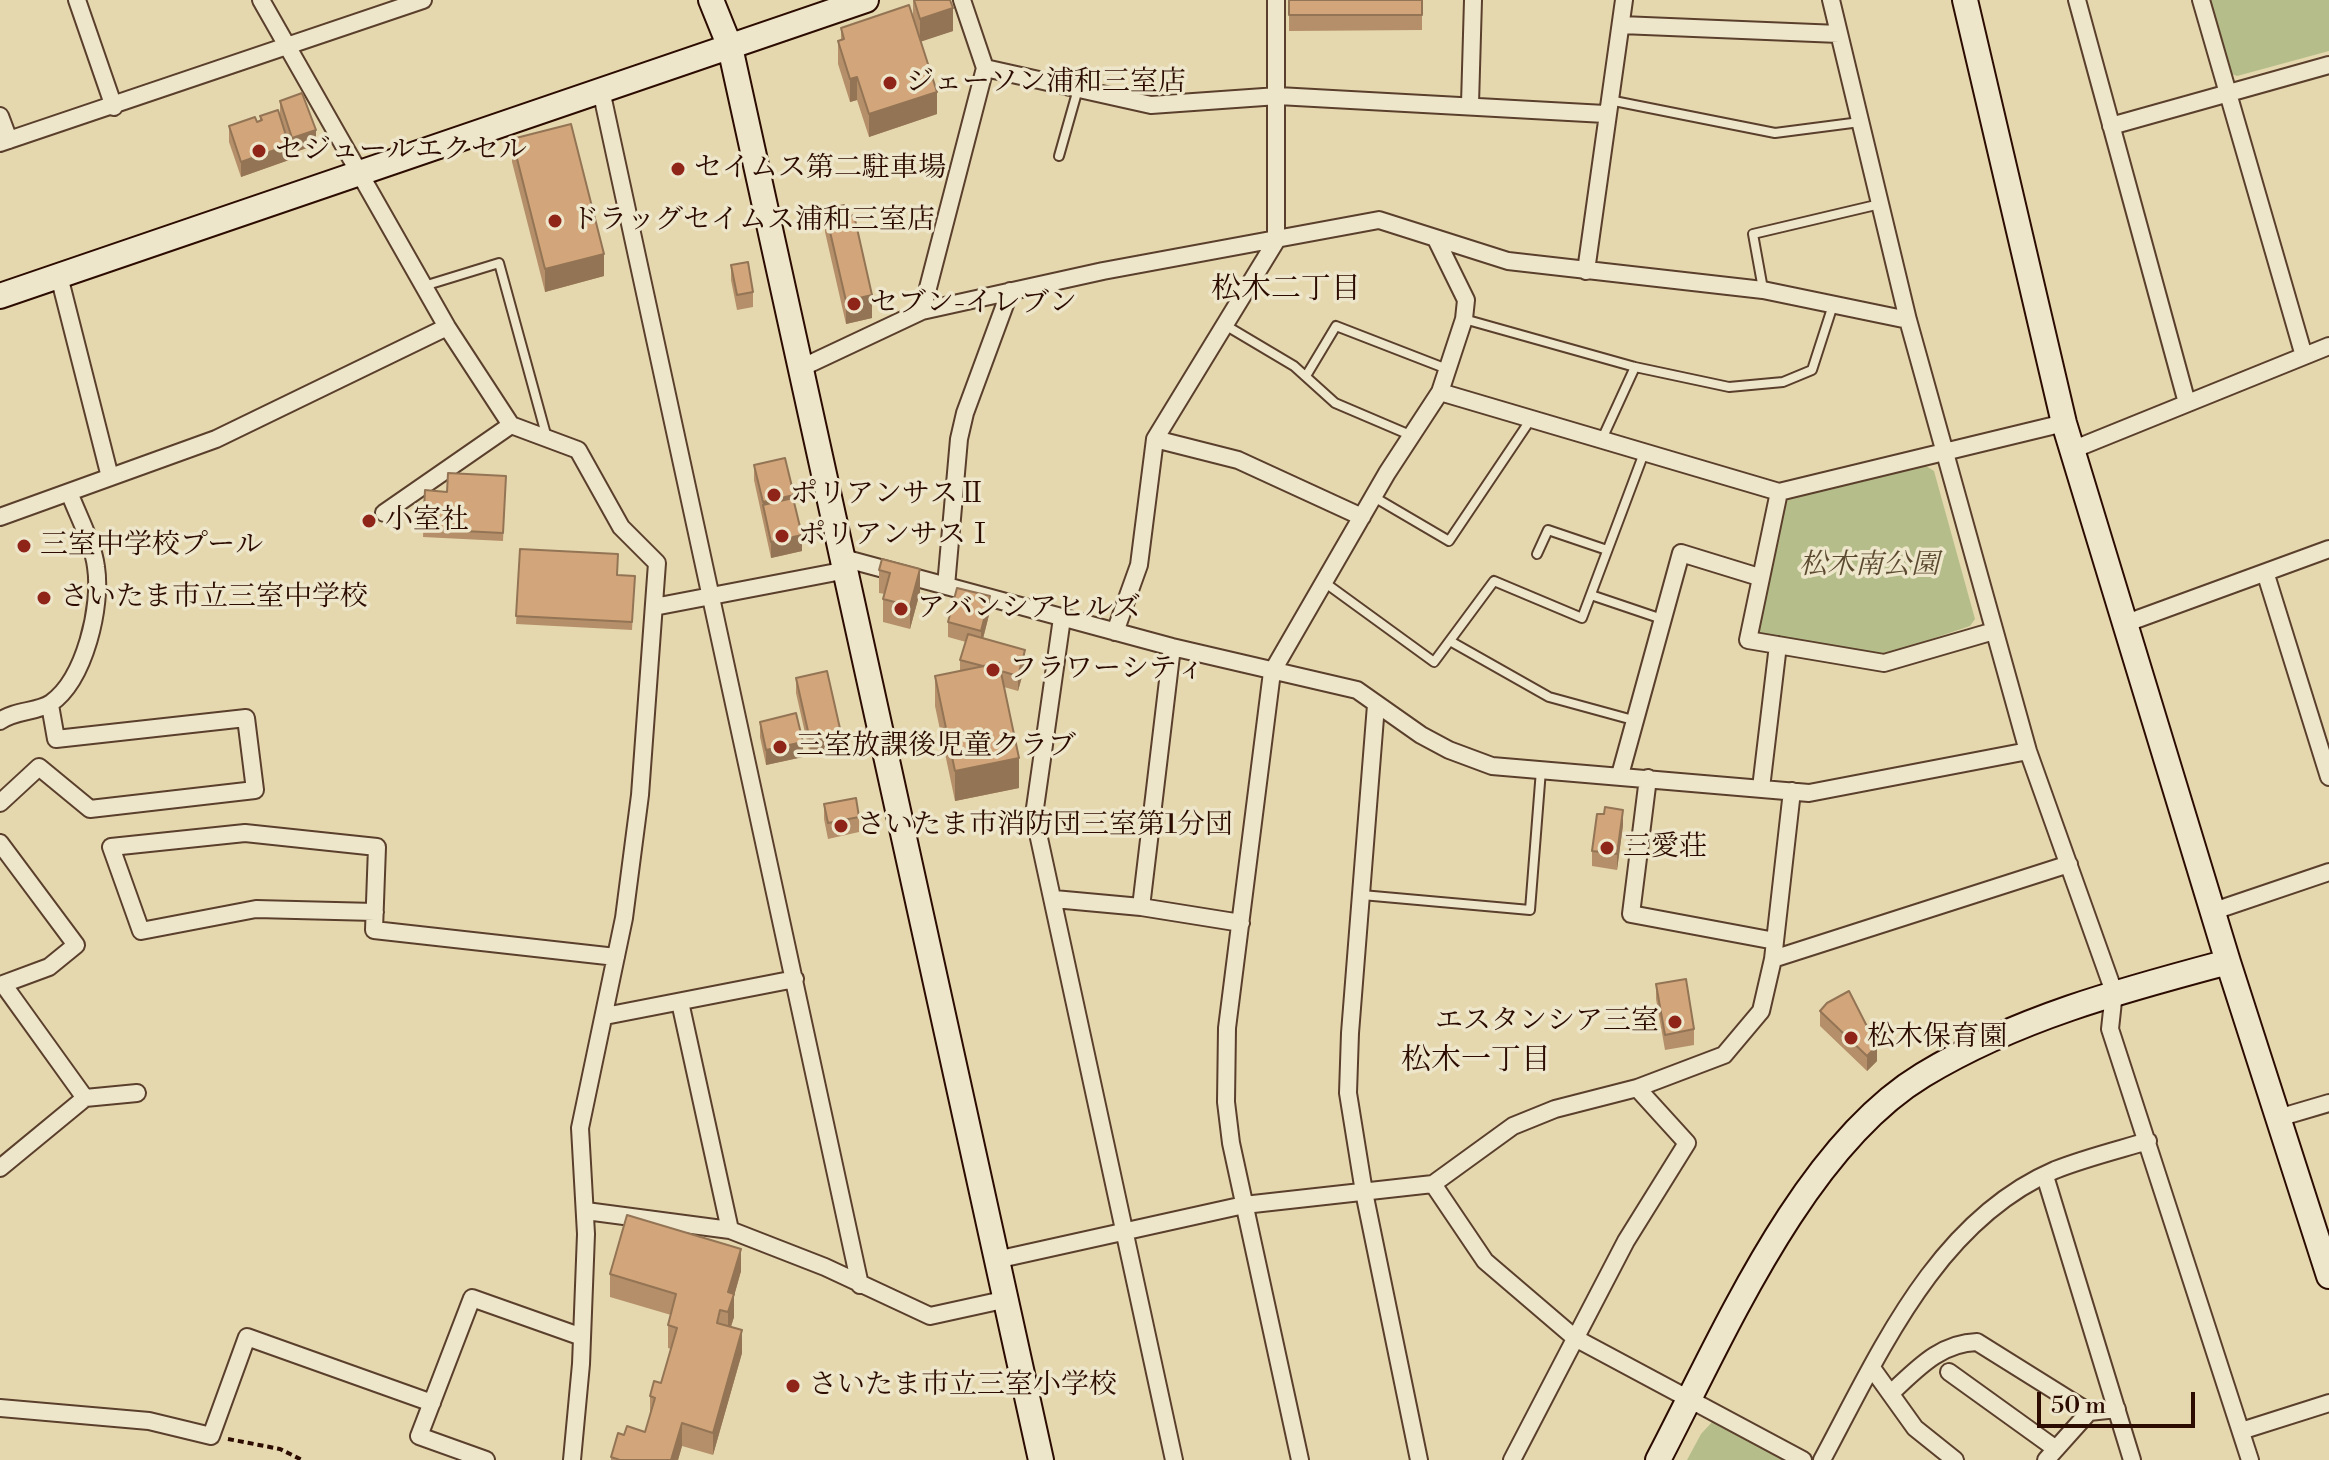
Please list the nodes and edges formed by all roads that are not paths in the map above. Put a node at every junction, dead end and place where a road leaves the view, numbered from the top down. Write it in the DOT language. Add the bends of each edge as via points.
graph roads {
  1 [pos="77,0"];
  2 [pos="261,0"];
  3 [pos="423,0"];
  4 [pos="711,0"];
  5 [pos="866,0"];
  6 [pos="962,0"];
  7 [pos="1276,0"];
  8 [pos="1473,0"];
  9 [pos="1624,0"];
  10 [pos="1831,0"];
  11 [pos="1965,0"];
  12 [pos="2077,0"];
  13 [pos="2201,0"];
  14 [pos="1621,25"];
  15 [pos="1839,34"];
  16 [pos="730,47"];
  17 [pos="287,48"];
  18 [pos="2329,65"];
  19 [pos="985,68"];
  20 [pos="1078,89"];
  21 [pos="601,90"];
  22 [pos="2228,93"];
  23 [pos="1278,96"];
  24 [pos="1470,104"];
  25 [pos="114,107"];
  26 [pos="1607,107"];
  27 [pos="0,116"];
  28 [pos="1860,122"];
  29 [pos="2111,126"];
  30 [pos="5,141"];
  31 [pos="1059,156"];
  32 [pos="359,174"];
  33 [pos="1880,204"];
  34 [pos="1436,239"];
  35 [pos="1276,241"];
  36 [pos="1586,271"];
  37 [pos="59,276"];
  38 [pos="424,286"];
  39 [pos="1763,290"];
  40 [pos="1010,291"];
  41 [pos="0,296"];
  42 [pos="1833,304"];
  43 [pos="922,311"];
  44 [pos="1464,319"];
  45 [pos="1908,320"];
  46 [pos="1224,324"];
  47 [pos="447,327"];
  48 [pos="2329,346"];
  49 [pos="2304,356"];
  50 [pos="803,367"];
  51 [pos="1635,367"];
  52 [pos="1447,369"];
  53 [pos="1306,376"];
  54 [pos="1440,392"];
  55 [pos="2187,403"];
  56 [pos="1531,419"];
  57 [pos="2064,423"];
  58 [pos="511,425"];
  59 [pos="1410,435"];
  60 [pos="547,439"];
  61 [pos="1155,439"];
  62 [pos="1601,440"];
  63 [pos="2072,450"];
  64 [pos="1644,453"];
  65 [pos="1943,453"];
  66 [pos="110,477"];
  67 [pos="69,492"];
  68 [pos="1779,492"];
  69 [pos="1374,497"];
  70 [pos="384,513"];
  71 [pos="0,517"];
  72 [pos="1362,517"];
  73 [pos="2329,549"];
  74 [pos="1607,550"];
  75 [pos="1537,554"];
  76 [pos="845,564"];
  77 [pos="2266,575"];
  78 [pos="1759,577"];
  79 [pos="1324,582"];
  80 [pos="946,586"];
  81 [pos="1591,595"];
  82 [pos="713,598"];
  83 [pos="654,607"];
  84 [pos="1062,618"];
  85 [pos="1662,619"];
  86 [pos="2124,624"];
  87 [pos="1994,631"];
  88 [pos="1115,632"];
  89 [pos="1450,641"];
  90 [pos="1778,645"];
  91 [pos="1172,647"];
  92 [pos="1272,672"];
  93 [pos="50,705"];
  94 [pos="1376,705"];
  95 [pos="1633,720"];
  96 [pos="0,721"];
  97 [pos="2028,751"];
  98 [pos="1541,770"];
  99 [pos="1620,775"];
  100 [pos="2329,777"];
  101 [pos="1648,778"];
  102 [pos="1761,788"];
  103 [pos="1792,791"];
  104 [pos="2,796"];
  105 [pos="0,843"];
  106 [pos="2069,864"];
  107 [pos="2329,872"];
  108 [pos="1362,895"];
  109 [pos="1054,899"];
  110 [pos="1141,907"];
  111 [pos="2214,911"];
  112 [pos="375,912"];
  113 [pos="1241,923"];
  114 [pos="1775,941"];
  115 [pos="616,957"];
  116 [pos="1773,959"];
  117 [pos="2228,962"];
  118 [pos="795,979"];
  119 [pos="1,984"];
  120 [pos="2114,992"];
  121 [pos="680,1002"];
  122 [pos="605,1016"];
  123 [pos="1637,1088"];
  124 [pos="137,1093"];
  125 [pos="85,1098"];
  126 [pos="2329,1103"];
  127 [pos="2278,1118"];
  128 [pos="2148,1141"];
  129 [pos="0,1168"];
  130 [pos="2045,1176"];
  131 [pos="1433,1184"];
  132 [pos="1364,1192"];
  133 [pos="1244,1205"];
  134 [pos="586,1211"];
  135 [pos="730,1230"];
  136 [pos="1125,1231"];
  137 [pos="996,1260"];
  138 [pos="2329,1276"];
  139 [pos="860,1285"];
  140 [pos="1003,1300"];
  141 [pos="582,1337"];
  142 [pos="1575,1338"];
  143 [pos="1872,1368"];
  144 [pos="1949,1372"];
  145 [pos="1891,1393"];
  146 [pos="1690,1399"];
  147 [pos="432,1403"];
  148 [pos="2329,1403"];
  149 [pos="0,1408"];
  150 [pos="2117,1409"];
  151 [pos="2089,1412"];
  152 [pos="2241,1431"];
  153 [pos="2051,1454"];
  154 [pos="486,1460"];
  155 [pos="572,1460"];
  156 [pos="1041,1460"];
  157 [pos="1174,1460"];
  158 [pos="1300,1460"];
  159 [pos="1419,1460"];
  160 [pos="1512,1460"];
  161 [pos="1658,1460"];
  162 [pos="1803,1460"];
  163 [pos="1822,1460"];
  164 [pos="1955,1460"];
  165 [pos="2132,1460"];
  166 [pos="2250,1460"];
  1 -- 25 [label="street"];
  2 -- 17 [label="street"];
  3 -- 17 [label="street"];
  4 -- 16 [label="street"];
  5 -- 16 [label="street"];
  6 -- 19 [label="street"];
  7 -- 23 [label="street"];
  8 -- 24 [label="street"];
  9 -- 14 [label="street"];
  10 -- 15 [label="street"];
  11 -- 57 [label="street"];
  12 -- 29 [label="street"];
  13 -- 22 [label="street"];
  14 -- 15 [label="street"];
  14 -- 26 [label="street"];
  15 -- 28 [label="street"];
  16 -- 21 [label="street"];
  16 -- 50 [label="street"];
  17 -- 25 [label="street"];
  17 -- 32 [label="street"];
  18 -- 22 [label="street"];
  19 -- 20 [label="street"];
  19 -- 43 [label="street"];
  20 -- 23 [label="street" via="1151,105"];
  20 -- 31 [label="lane"];
  21 -- 32 [label="street"];
  21 -- 82 [label="street"];
  22 -- 29 [label="street"];
  22 -- 49 [label="street"];
  23 -- 24 [label="street"];
  23 -- 35 [label="street"];
  24 -- 26 [label="street"];
  25 -- 30 [label="street"];
  26 -- 28 [label="lane" via="1775,133"];
  26 -- 36 [label="street"];
  27 -- 30 [label="street"];
  28 -- 33 [label="street"];
  29 -- 55 [label="street"];
  32 -- 37 [label="street"];
  32 -- 38 [label="street"];
  33 -- 39 [label="lane" via="1753,234"];
  33 -- 45 [label="street"];
  34 -- 35 [label="street" via="1379,220"];
  34 -- 36 [label="street" via="1508,261"];
  34 -- 44 [label="street" via="1466,300"];
  35 -- 40 [label="street"];
  35 -- 46 [label="street"];
  36 -- 39 [label="street"];
  37 -- 41 [label="street"];
  37 -- 66 [label="street"];
  38 -- 47 [label="street"];
  38 -- 60 [label="lane" via="499,263"];
  39 -- 42 [label="street"];
  40 -- 43 [label="street"];
  40 -- 80 [label="street" via="965,413"];
  42 -- 45 [label="street"];
  42 -- 51 [label="lane" via="1812,370 1783,382 1729,387"];
  43 -- 50 [label="street"];
  44 -- 51 [label="lane"];
  44 -- 52 [label="street"];
  45 -- 65 [label="street"];
  46 -- 53 [label="lane"];
  46 -- 61 [label="street"];
  47 -- 58 [label="street"];
  47 -- 66 [label="street" via="216,439"];
  48 -- 49 [label="street"];
  49 -- 55 [label="street"];
  50 -- 76 [label="street"];
  51 -- 62 [label="lane"];
  52 -- 53 [label="lane" via="1336,326"];
  52 -- 54 [label="street"];
  53 -- 59 [label="lane" via="1335,403"];
  54 -- 56 [label="street"];
  54 -- 59 [label="street"];
  55 -- 63 [label="street"];
  56 -- 62 [label="street"];
  56 -- 69 [label="lane" via="1449,541"];
  57 -- 63 [label="street"];
  57 -- 65 [label="street"];
  58 -- 60 [label="street"];
  58 -- 70 [label="street"];
  59 -- 69 [label="street"];
  60 -- 83 [label="street" via="578,450 621,527 657,563"];
  61 -- 72 [label="street" via="1238,460"];
  61 -- 88 [label="street" via="1139,565"];
  62 -- 64 [label="street"];
  63 -- 86 [label="street"];
  64 -- 68 [label="street"];
  64 -- 74 [label="lane"];
  65 -- 68 [label="street"];
  65 -- 87 [label="street"];
  66 -- 67 [label="street"];
  67 -- 71 [label="street"];
  67 -- 93 [label="street" via="96,566 97,602 79,665"];
  68 -- 78 [label="street"];
  69 -- 72 [label="street"];
  72 -- 79 [label="street"];
  73 -- 77 [label="street"];
  74 -- 75 [label="lane" via="1548,530"];
  74 -- 81 [label="lane"];
  76 -- 80 [label="street"];
  76 -- 82 [label="street"];
  76 -- 137 [label="street"];
  77 -- 86 [label="street"];
  77 -- 100 [label="street"];
  78 -- 85 [label="street" via="1681,553"];
  78 -- 90 [label="street" via="1748,640"];
  79 -- 89 [label="lane" via="1434,662"];
  79 -- 92 [label="street"];
  80 -- 84 [label="street"];
  81 -- 85 [label="lane"];
  81 -- 89 [label="lane" via="1582,618 1494,581"];
  82 -- 83 [label="street"];
  82 -- 118 [label="street"];
  83 -- 115 [label="street" via="640,795"];
  84 -- 88 [label="street"];
  84 -- 109 [label="street" via="1034,815"];
  85 -- 95 [label="street"];
  86 -- 111 [label="street"];
  87 -- 90 [label="street" via="1884,663"];
  87 -- 97 [label="street"];
  88 -- 91 [label="street"];
  89 -- 95 [label="lane" via="1549,697"];
  90 -- 102 [label="street"];
  91 -- 92 [label="street"];
  91 -- 110 [label="street"];
  92 -- 94 [label="street" via="1357,690"];
  92 -- 113 [label="street"];
  93 -- 96 [label="street"];
  93 -- 104 [label="street" via="56,739 246,718 255,790 90,809 39,767"];
  94 -- 98 [label="street" via="1421,735 1477,762"];
  94 -- 108 [label="street"];
  95 -- 99 [label="street"];
  97 -- 103 [label="street" via="1809,793"];
  97 -- 106 [label="street"];
  98 -- 99 [label="street"];
  98 -- 108 [label="lane" via="1530,910"];
  99 -- 101 [label="street"];
  101 -- 102 [label="street"];
  101 -- 114 [label="street" via="1631,914"];
  102 -- 103 [label="street"];
  103 -- 114 [label="street"];
  105 -- 119 [label="street" via="76,945 41,971"];
  106 -- 116 [label="street"];
  106 -- 120 [label="street"];
  107 -- 111 [label="street"];
  108 -- 132 [label="street" via="1348,1060 1350,1116"];
  109 -- 110 [label="street"];
  109 -- 136 [label="street"];
  110 -- 113 [label="street"];
  111 -- 117 [label="street"];
  112 -- 112 [label="street" via="256,909 141,931 111,847 245,833 377,847"];
  112 -- 115 [label="street" via="374,930"];
  113 -- 133 [label="street" via="1227,1028 1226,1102"];
  114 -- 116 [label="street"];
  115 -- 122 [label="street"];
  116 -- 123 [label="street" via="1761,1011 1724,1055"];
  117 -- 120 [label="street"];
  117 -- 127 [label="street"];
  118 -- 121 [label="street"];
  118 -- 139 [label="street"];
  119 -- 125 [label="street"];
  120 -- 128 [label="street" via="2110,1029"];
  120 -- 146 [label="street" via="1996,1036 1921,1076 1859,1127 1816,1177 1778,1234"];
  121 -- 122 [label="street"];
  121 -- 135 [label="street"];
  122 -- 134 [label="street" via="580,1128"];
  123 -- 131 [label="street" via="1513,1126"];
  123 -- 142 [label="street" via="1687,1143 1626,1241"];
  124 -- 125 [label="street"];
  125 -- 129 [label="street"];
  126 -- 127 [label="street"];
  127 -- 138 [label="street"];
  128 -- 130 [label="street"];
  128 -- 152 [label="street"];
  130 -- 143 [label="street" via="2011,1195 1918,1287"];
  130 -- 150 [label="street"];
  131 -- 132 [label="street"];
  131 -- 142 [label="street" via="1485,1261"];
  132 -- 133 [label="street"];
  132 -- 159 [label="street"];
  133 -- 136 [label="street"];
  133 -- 158 [label="street"];
  134 -- 135 [label="street"];
  134 -- 141 [label="street"];
  135 -- 139 [label="street"];
  136 -- 137 [label="street"];
  136 -- 157 [label="street"];
  137 -- 140 [label="street"];
  139 -- 140 [label="street" via="930,1316"];
  140 -- 156 [label="street"];
  141 -- 147 [label="street" via="472,1298"];
  141 -- 155 [label="street"];
  142 -- 146 [label="street"];
  142 -- 160 [label="street"];
  143 -- 145 [label="street"];
  143 -- 163 [label="street"];
  144 -- 153 [label="street"];
  145 -- 151 [label="street" via="1934,1355 1962,1342 1977,1342"];
  145 -- 164 [label="street" via="1915,1428"];
  146 -- 161 [label="street"];
  146 -- 162 [label="street"];
  147 -- 149 [label="street" via="247,1337 211,1436 149,1421"];
  147 -- 154 [label="street" via="419,1436"];
  148 -- 152 [label="street"];
  150 -- 151 [label="street"];
  150 -- 165 [label="street"];
  151 -- 153 [label="street"];
  152 -- 166 [label="street"];
}
